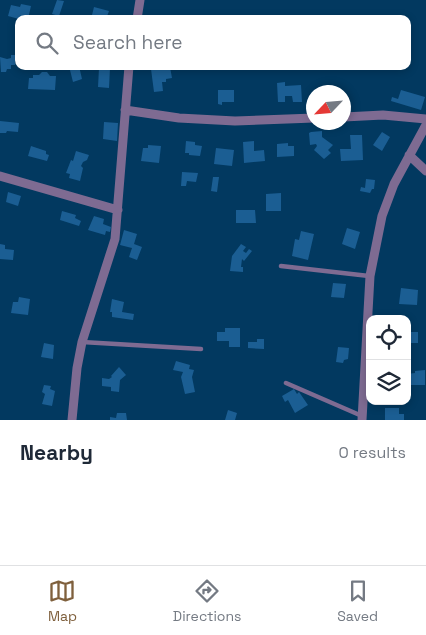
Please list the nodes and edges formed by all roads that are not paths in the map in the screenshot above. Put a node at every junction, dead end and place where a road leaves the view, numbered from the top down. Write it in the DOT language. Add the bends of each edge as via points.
graph roads {
  1 [pos="138,1"];
  2 [pos="137,15"];
  3 [pos="129,70"];
  4 [pos="125,110"];
  5 [pos="351,116"];
  6 [pos="306,118"];
  7 [pos="426,119"];
  8 [pos="426,125"];
  9 [pos="409,154"];
  10 [pos="426,171"];
  11 [pos="0,176"];
  12 [pos="118,210"];
  13 [pos="281,266"];
  14 [pos="370,276"];
  15 [pos="82,342"];
  16 [pos="201,349"];
  17 [pos="286,383"];
  18 [pos="362,418"];
  19 [pos="72,420"];
  1 -- 2 [label="street"];
  3 -- 4 [label="street"];
  4 -- 6 [label="street" via="178,118 235,121"];
  4 -- 12 [label="street"];
  5 -- 7 [label="street"];
  8 -- 9 [label="street"];
  9 -- 10 [label="street"];
  9 -- 14 [label="street" via="382,216"];
  11 -- 12 [label="street"];
  12 -- 15 [label="street" via="115,239"];
  13 -- 14 [label="lane"];
  14 -- 18 [label="street"];
  15 -- 16 [label="lane"];
  15 -- 19 [label="street"];
  17 -- 18 [label="lane"];
}
